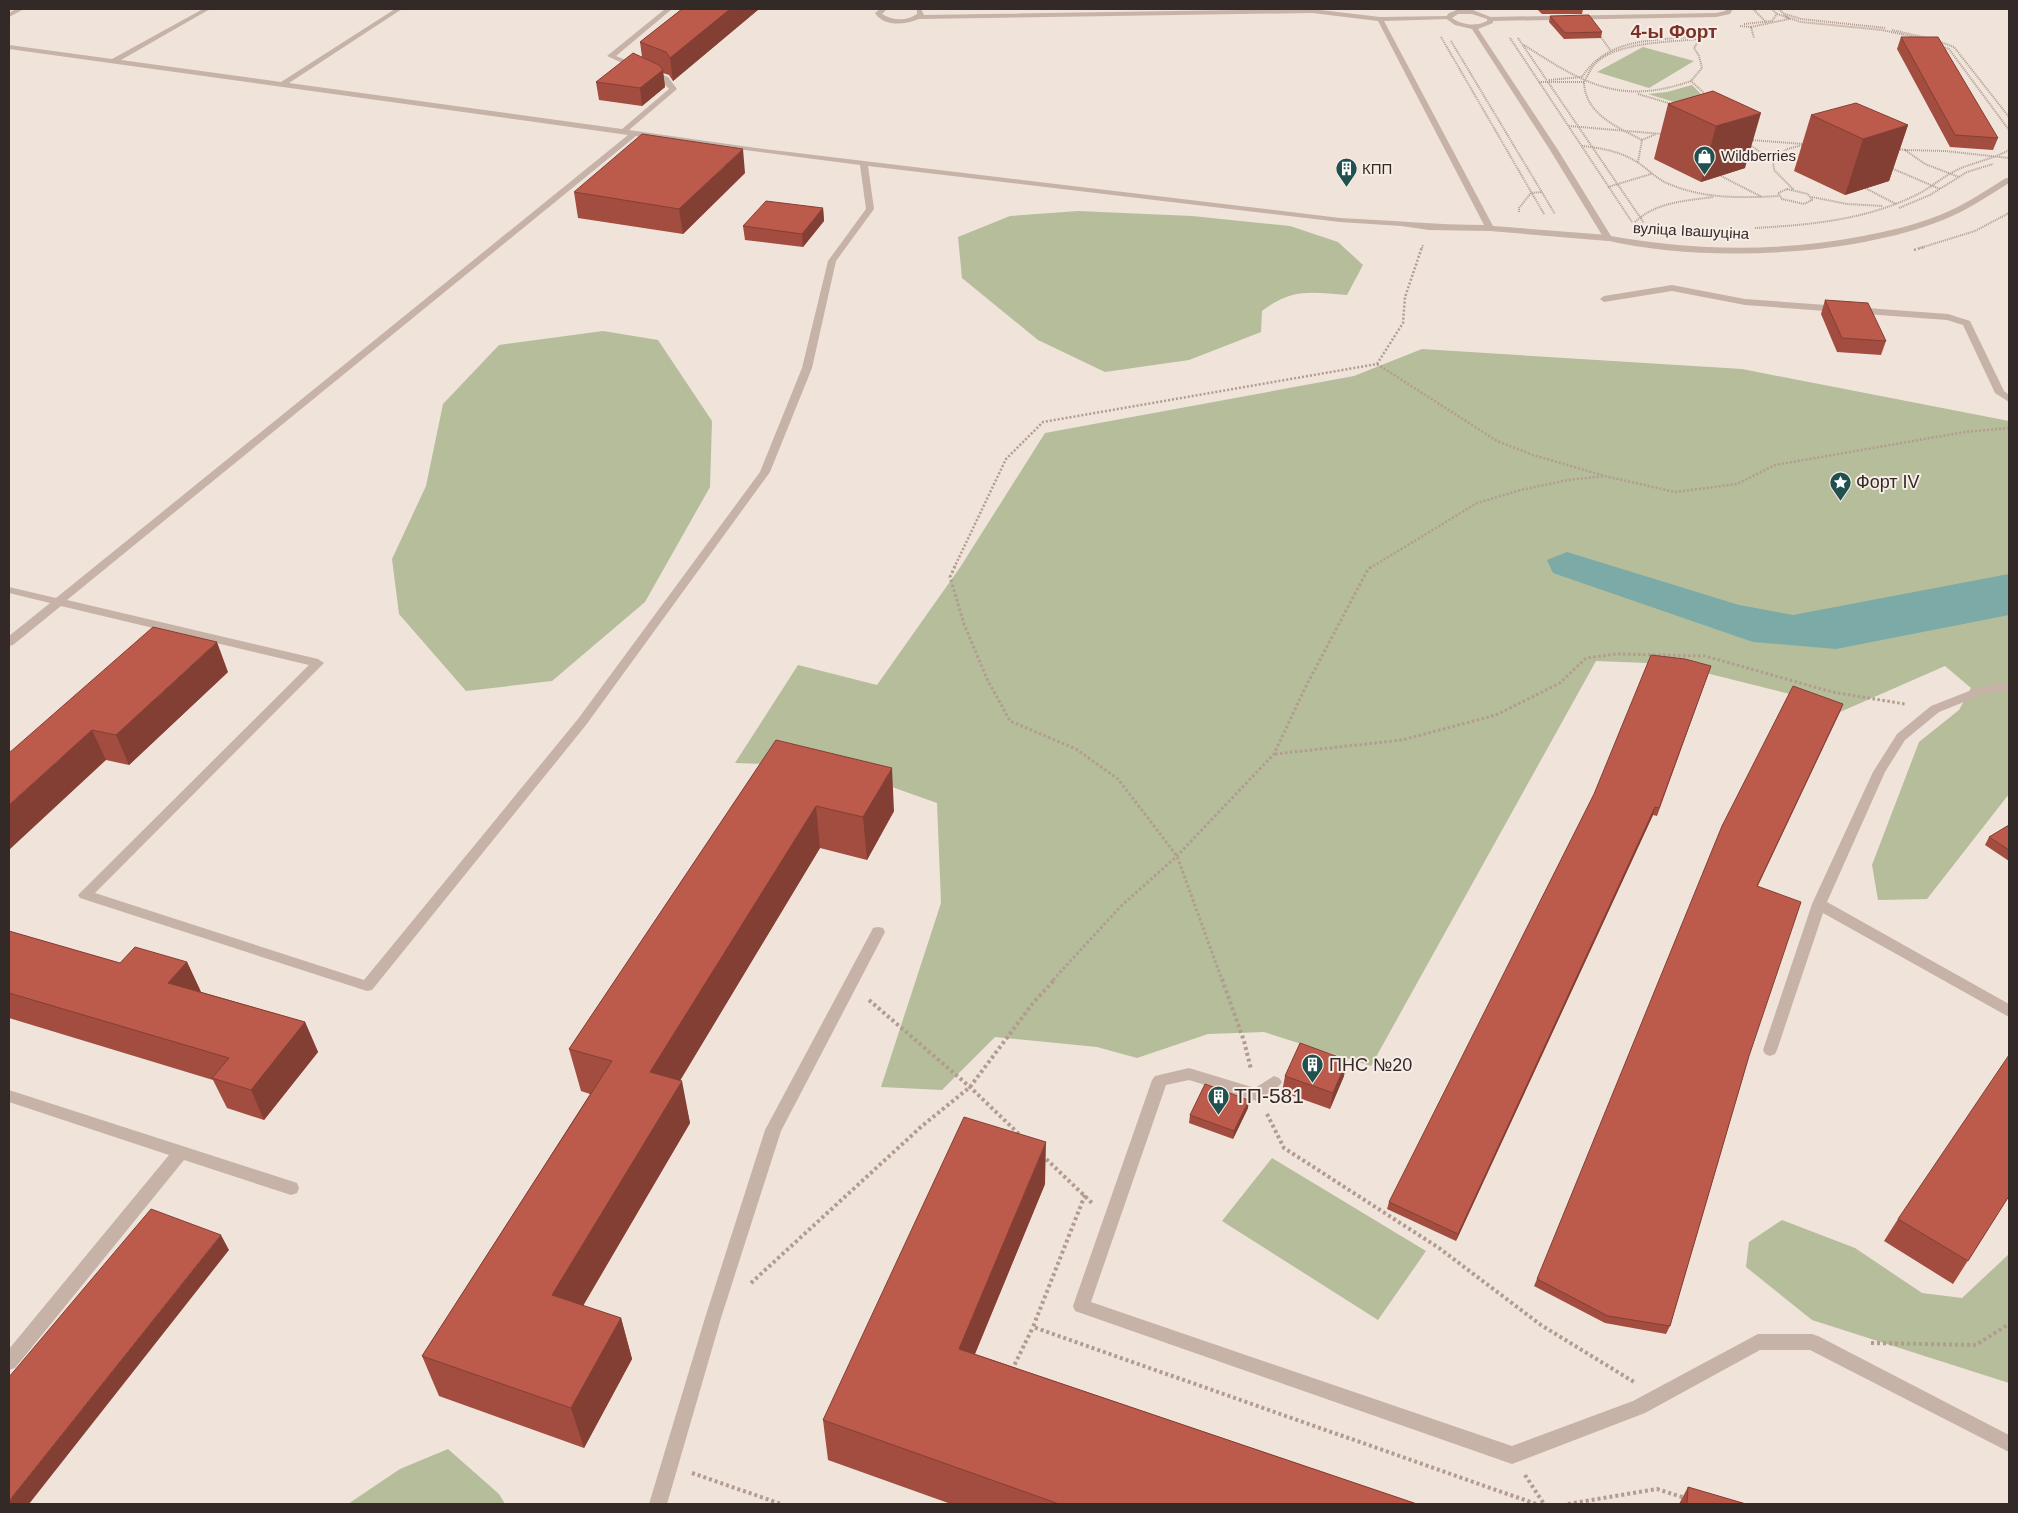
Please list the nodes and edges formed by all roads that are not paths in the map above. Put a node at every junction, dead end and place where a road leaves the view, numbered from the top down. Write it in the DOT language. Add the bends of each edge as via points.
graph roads {
  1 [pos="21,9"];
  2 [pos="206,9"];
  3 [pos="399,9"];
  4 [pos="669,9"];
  5 [pos="884,9"];
  6 [pos="1686,9"];
  7 [pos="1730,9"];
  8 [pos="1464,10"];
  9 [pos="918,11"];
  10 [pos="9,15"];
  11 [pos="1695,16"];
  12 [pos="1448,18"];
  13 [pos="1380,19"];
  14 [pos="1490,19"];
  15 [pos="1474,27"];
  16 [pos="9,47"];
  17 [pos="114,61"];
  18 [pos="282,84"];
  19 [pos="624,131"];
  20 [pos="634,133"];
  21 [pos="864,163"];
  22 [pos="2009,180"];
  23 [pos="1490,228"];
  24 [pos="1608,238"];
  25 [pos="1604,299"];
  26 [pos="2009,399"];
  27 [pos="9,590"];
  28 [pos="58,602"];
  29 [pos="9,642"];
  30 [pos="2009,686"];
  31 [pos="1819,904"];
  32 [pos="878,932"];
  33 [pos="2009,1011"];
  34 [pos="1770,1050"];
  35 [pos="1274,1082"];
  36 [pos="9,1096"];
  37 [pos="181,1152"];
  38 [pos="291,1188"];
  39 [pos="9,1362"];
  40 [pos="2009,1444"];
  41 [pos="658,1504"];
  1 -- 10 [label="street"];
  2 -- 17 [label="street"];
  3 -- 18 [label="street"];
  4 -- 19 [label="street" via="611,56 665,80 673,89"];
  5 -- 9 [label="street" via="878,15 886,20 908,20"];
  6 -- 11 [label="street"];
  7 -- 11 [label="street" via="1723,14"];
  8 -- 12 [label="street"];
  8 -- 14 [label="street" via="1481,13"];
  9 -- 13 [label="street" via="1312,11"];
  11 -- 14 [label="street"];
  12 -- 13 [label="street"];
  12 -- 15 [label="street"];
  13 -- 23 [label="street"];
  14 -- 15 [label="street" via="1488,24"];
  15 -- 24 [label="street, вуліца Івашуціна"];
  16 -- 17 [label="street"];
  17 -- 18 [label="street"];
  18 -- 19 [label="street"];
  19 -- 20 [label="street"];
  20 -- 21 [label="street"];
  20 -- 28 [label="street"];
  21 -- 23 [label="street" via="1340,220"];
  21 -- 28 [label="street" via="870,209 832,261 807,368 765,472 582,722 367,986 85,895 318,663"];
  22 -- 24 [label="street, вуліца Івашуціна" via="1949,215 1908,229 1860,239 1794,248 1731,250 1656,246"];
  23 -- 24 [label="street"];
  25 -- 26 [label="street" via="1672,288 1745,302 1948,317 1967,323 2000,394"];
  27 -- 28 [label="street"];
  28 -- 29 [label="street"];
  30 -- 31 [label="street" via="1981,691 1935,709 1901,737 1879,772"];
  31 -- 33 [label="street"];
  31 -- 34 [label="street"];
  32 -- 41 [label="street" via="773,1130"];
  35 -- 40 [label="street" via="1257,1095 1189,1074 1160,1080 1081,1306 1512,1455 1639,1407 1758,1342 1812,1342"];
  36 -- 37 [label="street"];
  37 -- 38 [label="street"];
  37 -- 39 [label="street"];
}
